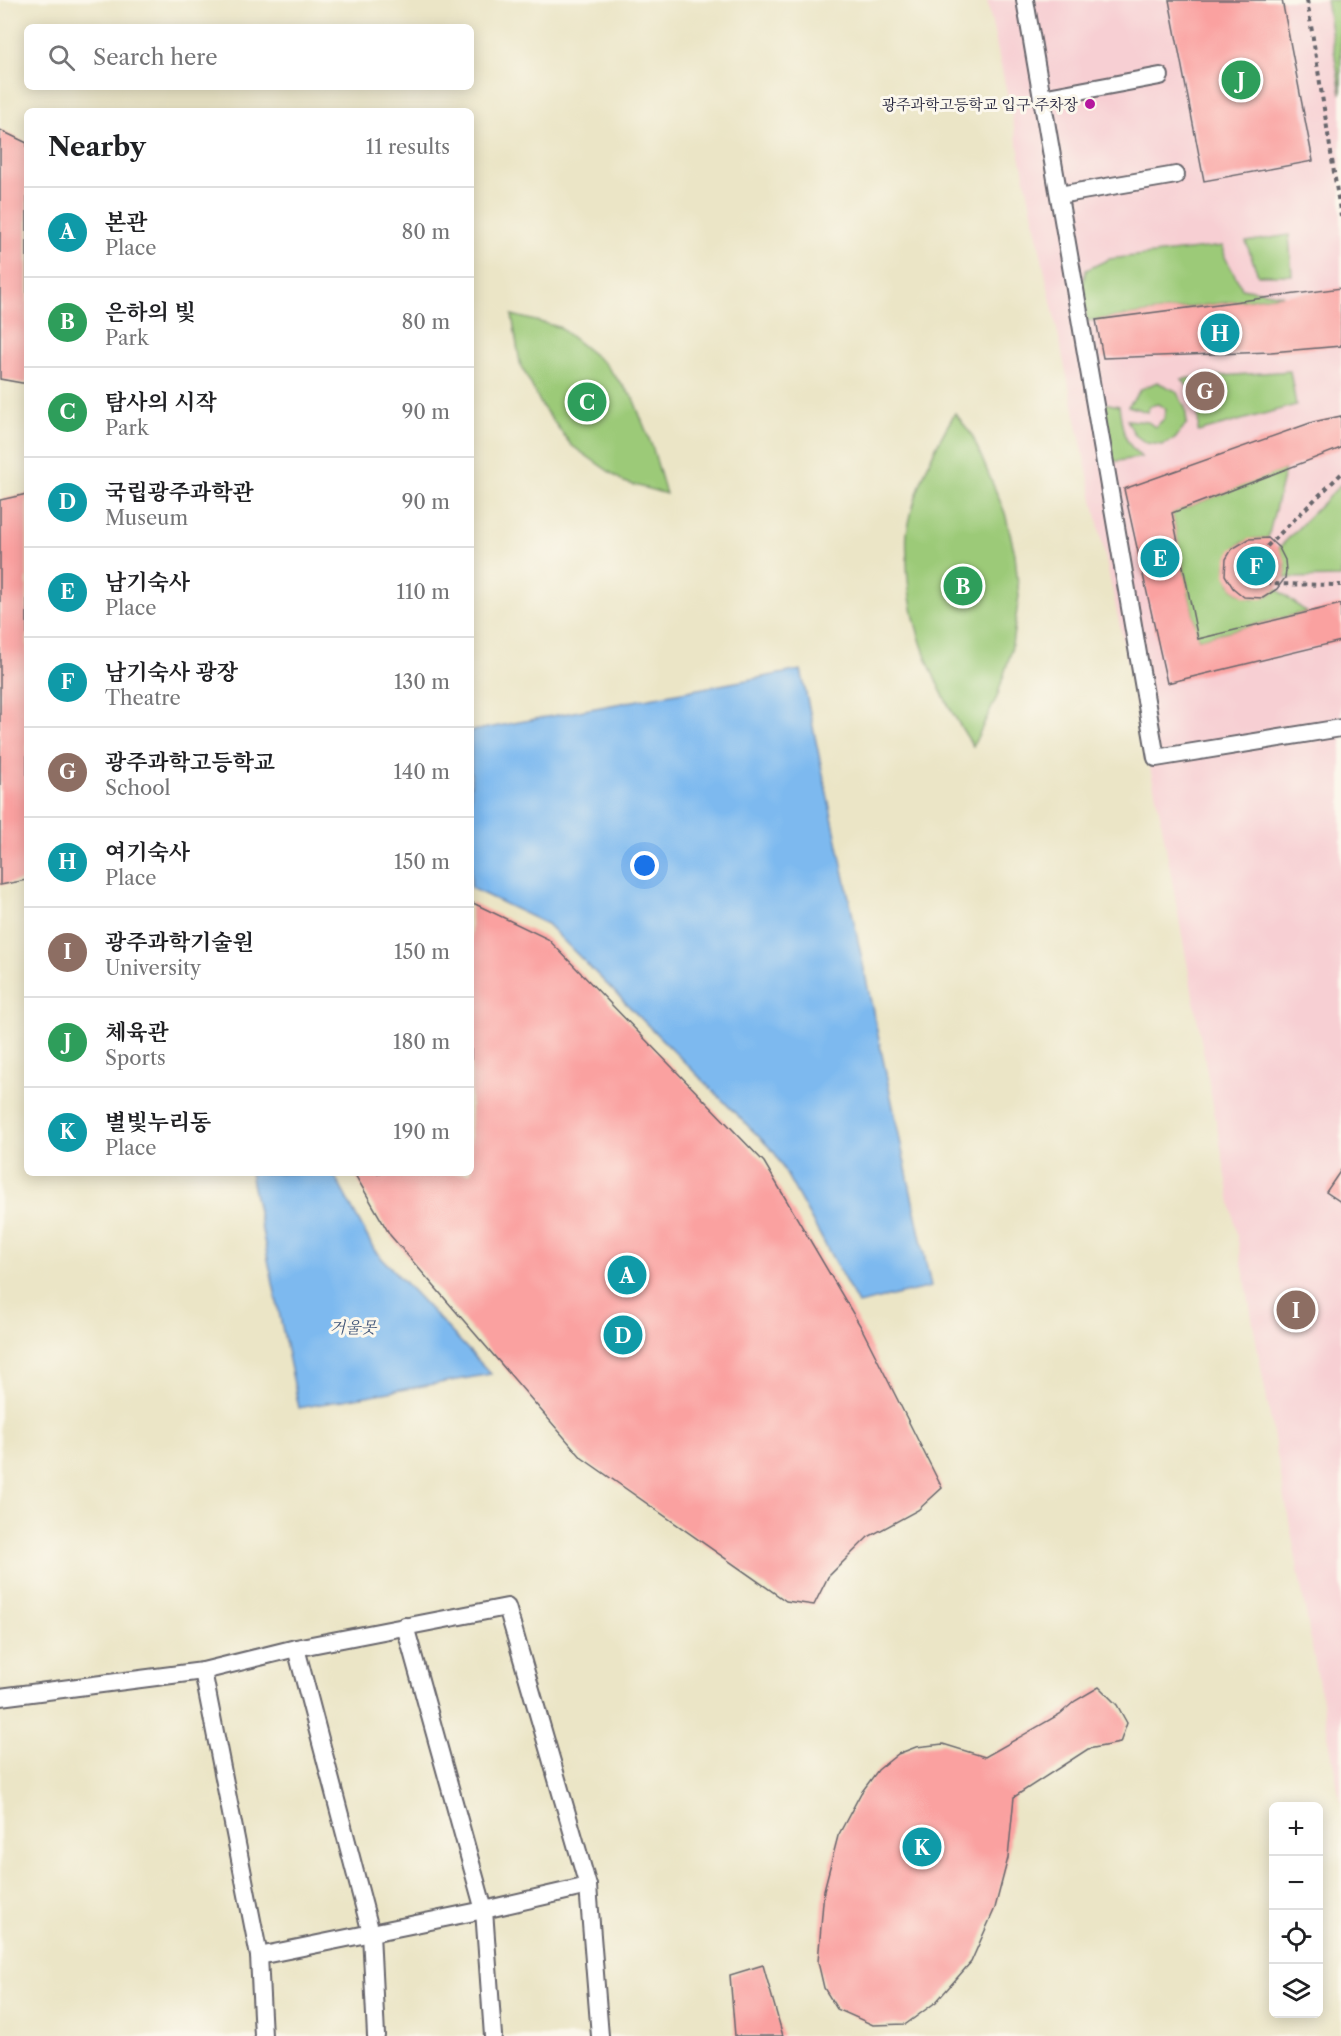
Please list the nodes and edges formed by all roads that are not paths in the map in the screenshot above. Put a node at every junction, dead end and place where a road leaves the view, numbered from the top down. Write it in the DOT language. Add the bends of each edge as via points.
graph roads {
  1 [pos="1025,0"];
  2 [pos="1160,76"];
  3 [pos="1042,98"];
  4 [pos="1176,175"];
  5 [pos="1059,195"];
  6 [pos="1341,728"];
  7 [pos="405,1626"];
  8 [pos="296,1648"];
  9 [pos="203,1671"];
  10 [pos="0,1697"];
  11 [pos="588,1886"];
  12 [pos="484,1910"];
  13 [pos="372,1933"];
  14 [pos="259,1956"];
  15 [pos="263,2036"];
  16 [pos="376,2036"];
  17 [pos="493,2036"];
  18 [pos="600,2036"];
  1 -- 3 [label="lane"];
  2 -- 3 [label="lane"];
  3 -- 5 [label="lane"];
  4 -- 5 [label="lane"];
  5 -- 6 [label="lane" via="1156,758"];
  7 -- 8 [label="lane"];
  7 -- 11 [label="lane" via="507,1607"];
  7 -- 12 [label="lane"];
  8 -- 9 [label="lane"];
  8 -- 13 [label="lane"];
  9 -- 10 [label="lane"];
  9 -- 14 [label="lane"];
  11 -- 12 [label="lane"];
  11 -- 18 [label="lane"];
  12 -- 13 [label="lane"];
  12 -- 17 [label="lane"];
  13 -- 14 [label="lane"];
  13 -- 16 [label="lane"];
  14 -- 15 [label="lane"];
}
